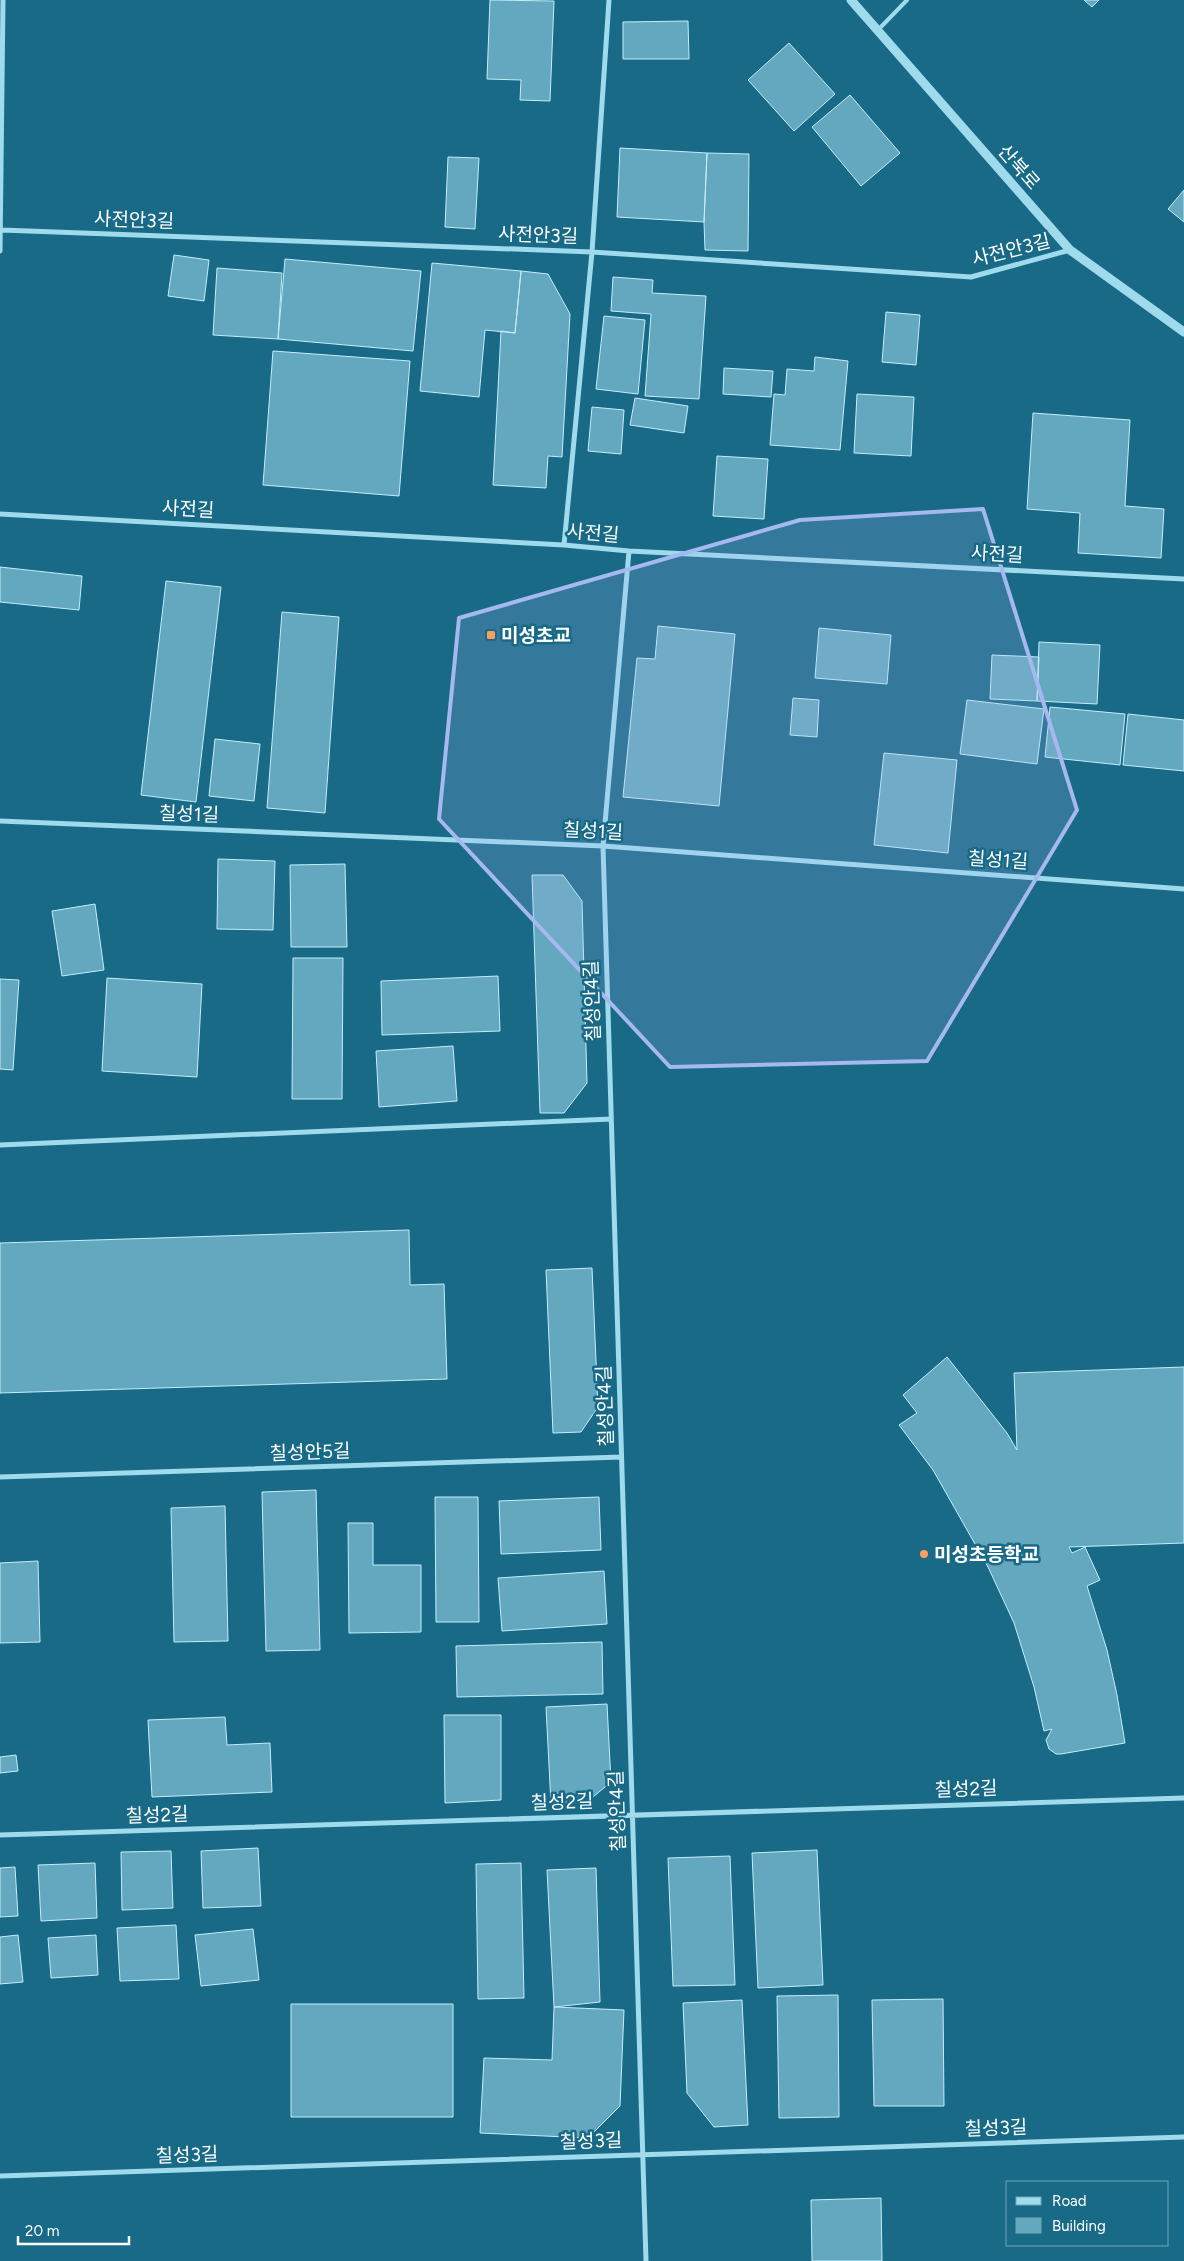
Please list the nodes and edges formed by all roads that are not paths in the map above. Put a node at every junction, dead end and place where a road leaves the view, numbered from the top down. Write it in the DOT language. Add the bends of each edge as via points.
graph roads {
  1 [pos="3,0"];
  2 [pos="609,0"];
  3 [pos="852,0"];
  4 [pos="907,0"];
  5 [pos="878,30"];
  6 [pos="2,230"];
  7 [pos="1070,250"];
  8 [pos="0,251"];
  9 [pos="592,252"];
  10 [pos="1184,332"];
  11 [pos="0,514"];
  12 [pos="564,545"];
  13 [pos="629,551"];
  14 [pos="1184,578"];
  15 [pos="0,821"];
  16 [pos="603,846"];
  17 [pos="1184,889"];
  18 [pos="611,1119"];
  19 [pos="0,1145"];
  20 [pos="621,1456"];
  21 [pos="0,1477"];
  22 [pos="1184,1798"];
  23 [pos="632,1815"];
  24 [pos="0,1835"];
  25 [pos="1184,2137"];
  26 [pos="642,2154"];
  27 [pos="0,2176"];
  28 [pos="646,2261"];
  1 -- 6 [label="street"];
  2 -- 9 [label="street"];
  3 -- 5 [label="street, 산북로"];
  4 -- 5 [label="lane"];
  5 -- 7 [label="street, 산북로"];
  6 -- 8 [label="street"];
  6 -- 9 [label="street, 사전안3길"];
  7 -- 9 [label="street, 사전안3길" via="971,277"];
  7 -- 10 [label="street, 산북로"];
  9 -- 12 [label="street"];
  11 -- 12 [label="street, 사전길"];
  12 -- 13 [label="street, 사전길"];
  13 -- 14 [label="street, 사전길"];
  13 -- 16 [label="street, 칠성안4길"];
  15 -- 16 [label="street, 칠성1길"];
  16 -- 17 [label="street, 칠성1길"];
  16 -- 18 [label="street, 칠성안4길"];
  18 -- 19 [label="street"];
  18 -- 20 [label="street, 칠성안4길"];
  20 -- 21 [label="street, 칠성안5길"];
  20 -- 23 [label="street, 칠성안4길"];
  22 -- 23 [label="street, 칠성2길"];
  23 -- 24 [label="street, 칠성2길"];
  23 -- 26 [label="street, 칠성안4길"];
  25 -- 26 [label="street, 칠성3길"];
  26 -- 27 [label="street, 칠성3길"];
  26 -- 28 [label="street, 칠성안4길"];
}
